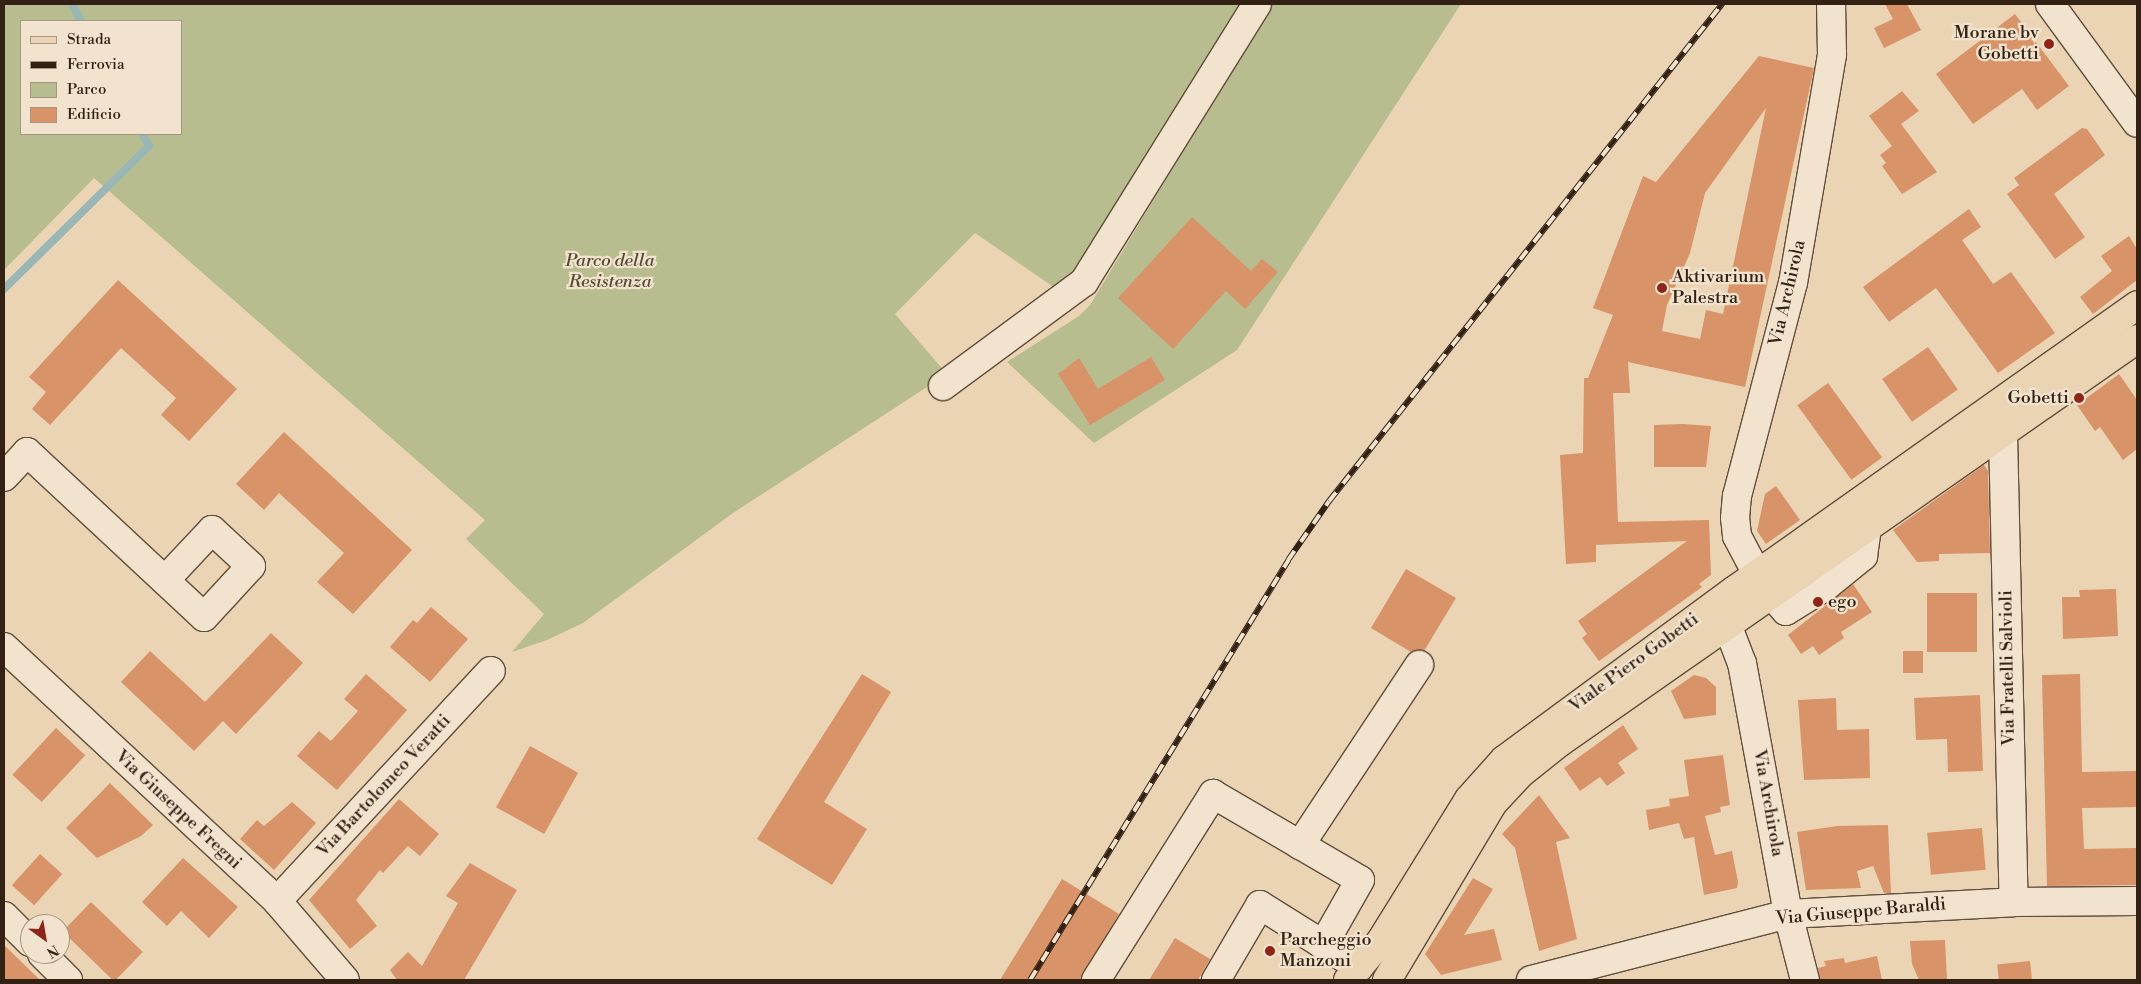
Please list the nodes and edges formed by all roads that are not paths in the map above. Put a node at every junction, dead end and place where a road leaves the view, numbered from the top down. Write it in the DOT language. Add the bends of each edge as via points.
graph roads {
  1 [pos="1257,4"];
  2 [pos="1831,4"];
  3 [pos="2050,4"];
  4 [pos="2137,123"];
  5 [pos="2137,305"];
  6 [pos="2137,339"];
  7 [pos="943,386"];
  8 [pos="1986,412"];
  9 [pos="2003,434"];
  10 [pos="4,477"];
  11 [pos="165,580"];
  12 [pos="1777,603"];
  13 [pos="1728,627"];
  14 [pos="4,647"];
  15 [pos="1419,665"];
  16 [pos="490,671"];
  17 [pos="1300,845"];
  18 [pos="2137,901"];
  19 [pos="277,902"];
  20 [pos="2014,902"];
  21 [pos="1788,914"];
  22 [pos="4,916"];
  23 [pos="20,932"];
  24 [pos="1324,945"];
  25 [pos="52,964"];
  26 [pos="1353,974"];
  27 [pos="68,980"];
  28 [pos="345,980"];
  29 [pos="1096,980"];
  30 [pos="1216,980"];
  31 [pos="1387,980"];
  32 [pos="1531,980"];
  33 [pos="1805,980"];
  1 -- 7 [label="street" via="1084,282"];
  2 -- 12 [label="street, Via Archirola" via="1832,54 1793,283 1737,496 1735,518 1737,536"];
  3 -- 4 [label="street"];
  5 -- 8 [label="main road, Viale Piero Gobetti"];
  6 -- 9 [label="main road, Viale Piero Gobetti"];
  8 -- 9 [label="street"];
  8 -- 12 [label="main road, Viale Piero Gobetti"];
  9 -- 12 [label="main road, Viale Piero Gobetti" via="1866,529"];
  9 -- 20 [label="street, Via Fratelli Salvioli"];
  10 -- 11 [label="street" via="27,452"];
  12 -- 13 [label="main road, Viale Piero Gobetti"];
  12 -- 26 [label="main road, Viale Piero Gobetti" via="1504,760 1469,799 1381,941"];
  13 -- 21 [label="street, Via Archirola" via="1742,663"];
  13 -- 31 [label="main road, Viale Piero Gobetti" via="1560,742 1521,773 1493,803"];
  14 -- 19 [label="street, Via Giuseppe Fregni"];
  15 -- 17 [label="street"];
  16 -- 19 [label="street, Via Bartolomeo Veratti"];
  17 -- 24 [label="street" via="1360,880"];
  17 -- 29 [label="street" via="1212,794"];
  18 -- 20 [label="street, Via Giuseppe Baraldi"];
  19 -- 28 [label="street, Via Giuseppe Fregni"];
  20 -- 21 [label="street, Via Giuseppe Baraldi"];
  21 -- 32 [label="street, Via Giuseppe Baraldi"];
  21 -- 33 [label="street, Via Archirola"];
  22 -- 23 [label="street"];
  24 -- 26 [label="street"];
  24 -- 30 [label="street" via="1260,905"];
  25 -- 27 [label="street"];
}
